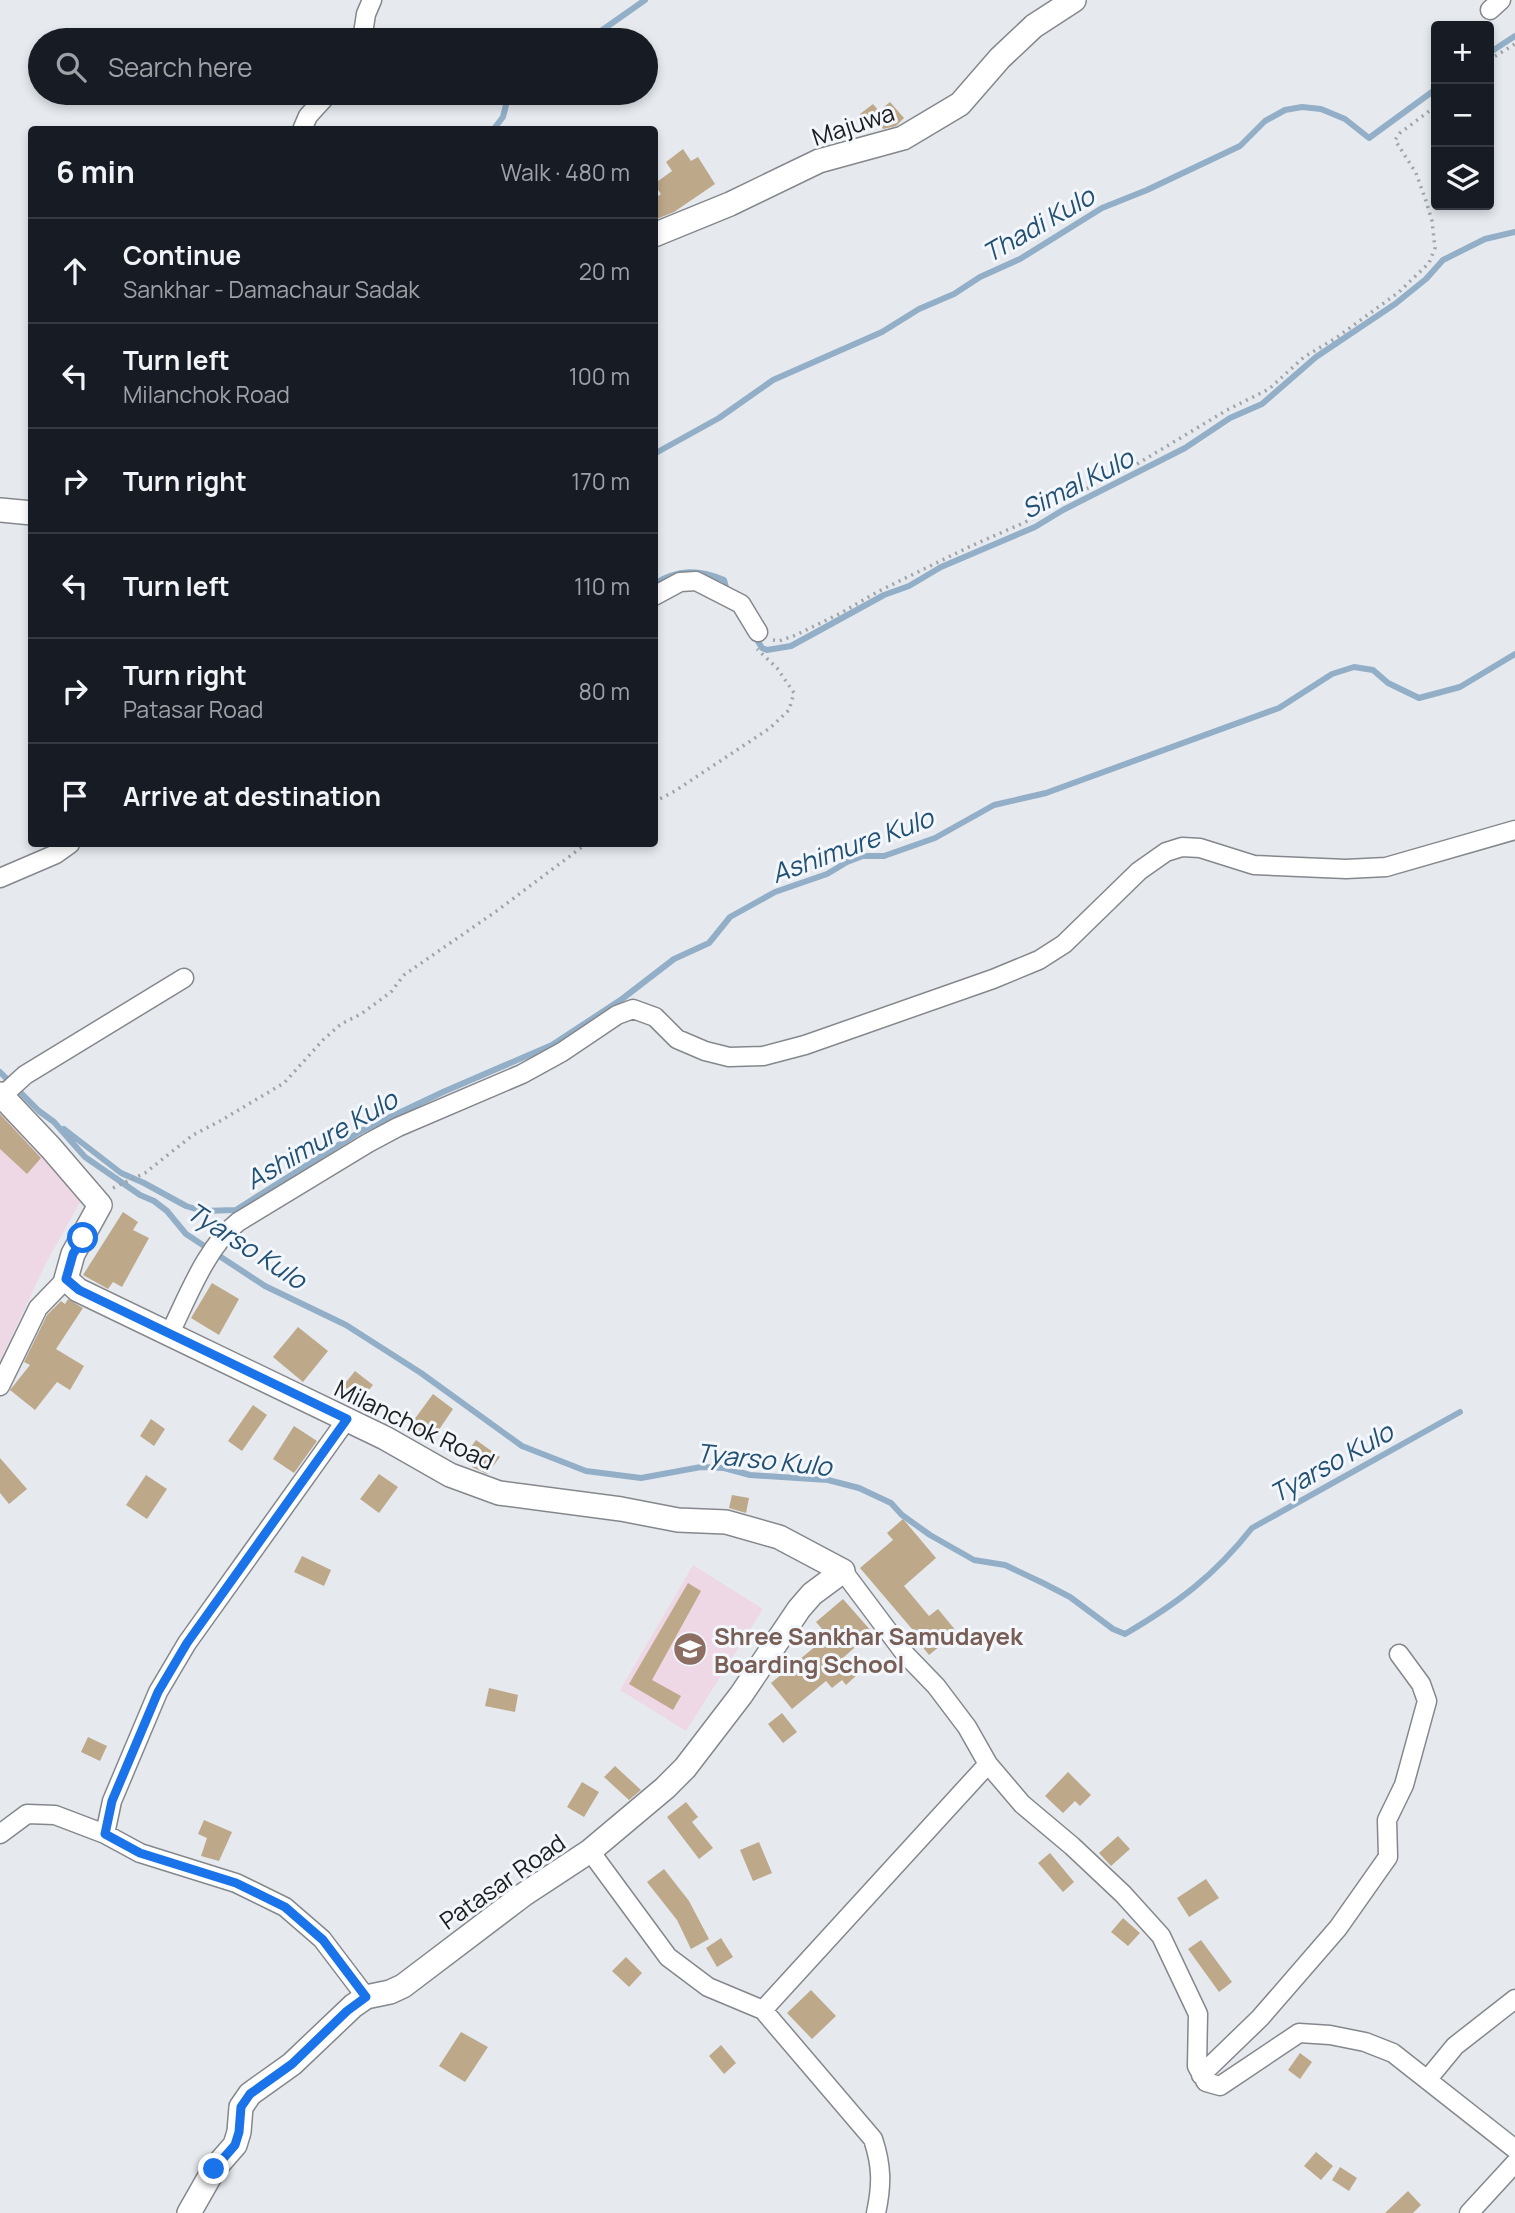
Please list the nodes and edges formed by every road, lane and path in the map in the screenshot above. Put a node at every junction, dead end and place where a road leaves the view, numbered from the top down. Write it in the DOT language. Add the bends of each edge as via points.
graph roads {
  1 [pos="372,0"];
  2 [pos="1074,0"];
  3 [pos="364,28"];
  4 [pos="1515,44"];
  5 [pos="1494,57"];
  6 [pos="318,105"];
  7 [pos="1431,110"];
  8 [pos="304,126"];
  9 [pos="658,232"];
  10 [pos="0,510"];
  11 [pos="28,513"];
  12 [pos="658,594"];
  13 [pos="756,637"];
  14 [pos="658,800"];
  15 [pos="1515,830"];
  16 [pos="66,847"];
  17 [pos="582,847"];
  18 [pos="0,878"];
  19 [pos="184,978"];
  20 [pos="1,1095"];
  21 [pos="107,1191"];
  22 [pos="66,1279"];
  23 [pos="169,1335"];
  24 [pos="0,1386"];
  25 [pos="347,1419"];
  26 [pos="843,1571"];
  27 [pos="1399,1654"];
  28 [pos="988,1764"];
  29 [pos="0,1834"];
  30 [pos="105,1834"];
  31 [pos="590,1851"];
  32 [pos="366,1997"];
  33 [pos="1515,1999"];
  34 [pos="763,2011"];
  35 [pos="1201,2076"];
  36 [pos="1427,2080"];
  37 [pos="1515,2149"];
  38 [pos="1515,2163"];
  39 [pos="189,2213"];
  40 [pos="876,2213"];
  41 [pos="1469,2213"];
  1 -- 3 [label="street"];
  2 -- 9 [label="street, Majuwa" via="1034,26 960,104 903,138 819,161"];
  4 -- 5 [label="path"];
  6 -- 8 [label="street"];
  7 -- 13 [label="path" via="1395,140 1416,173 1432,220 1435,248 1429,263 1375,311 1304,357 1269,389 1041,515 796,635 779,641"];
  10 -- 11 [label="street"];
  12 -- 13 [label="street" via="680,582 696,581 741,604"];
  13 -- 14 [label="path" via="767,660 794,694 789,710 770,728"];
  15 -- 23 [label="street" via="1386,867 1254,865 1182,847 1139,871 1064,944 1039,960 764,1056 729,1057 705,1051 677,1039 655,1017 633,1009 617,1015 522,1074 368,1143 225,1232"];
  16 -- 18 [label="street"];
  17 -- 21 [label="path" via="404,975 391,992 341,1024 284,1083 193,1135 145,1173"];
  19 -- 20 [label="street" via="25,1075"];
  20 -- 22 [label="street" via="100,1205 73,1254"];
  22 -- 23 [label="street, Milanchok Road"];
  22 -- 24 [label="street" via="38,1308"];
  23 -- 25 [label="street, Milanchok Road"];
  25 -- 26 [label="street, Milanchok Road" via="450,1475 499,1493 678,1520 726,1522 779,1538"];
  25 -- 30 [label="street" via="187,1643 158,1692 112,1801"];
  26 -- 28 [label="street" via="967,1727"];
  26 -- 31 [label="street, Patasar Road" via="799,1609 685,1768"];
  27 -- 35 [label="street" via="1421,1684 1427,1702 1404,1785 1387,1820 1388,1857 1338,1928 1260,2018"];
  28 -- 34 [label="street"];
  28 -- 35 [label="street" via="1022,1804 1123,1894 1161,1936 1198,2014 1197,2066"];
  29 -- 30 [label="street" via="27,1814 55,1815"];
  30 -- 32 [label="street" via="140,1853 236,1883 285,1907 323,1940"];
  31 -- 32 [label="street, Patasar Road" via="513,1902 403,1986"];
  31 -- 34 [label="street" via="668,1957 708,1987"];
  32 -- 39 [label="street, Patasar Road" via="292,2064 246,2098 235,2145 214,2169"];
  33 -- 36 [label="street" via="1455,2046"];
  34 -- 40 [label="street" via="873,2139 880,2161"];
  35 -- 36 [label="street" via="1220,2086 1299,2033 1365,2042 1394,2053"];
  36 -- 37 [label="street"];
  38 -- 41 [label="street"];
}
